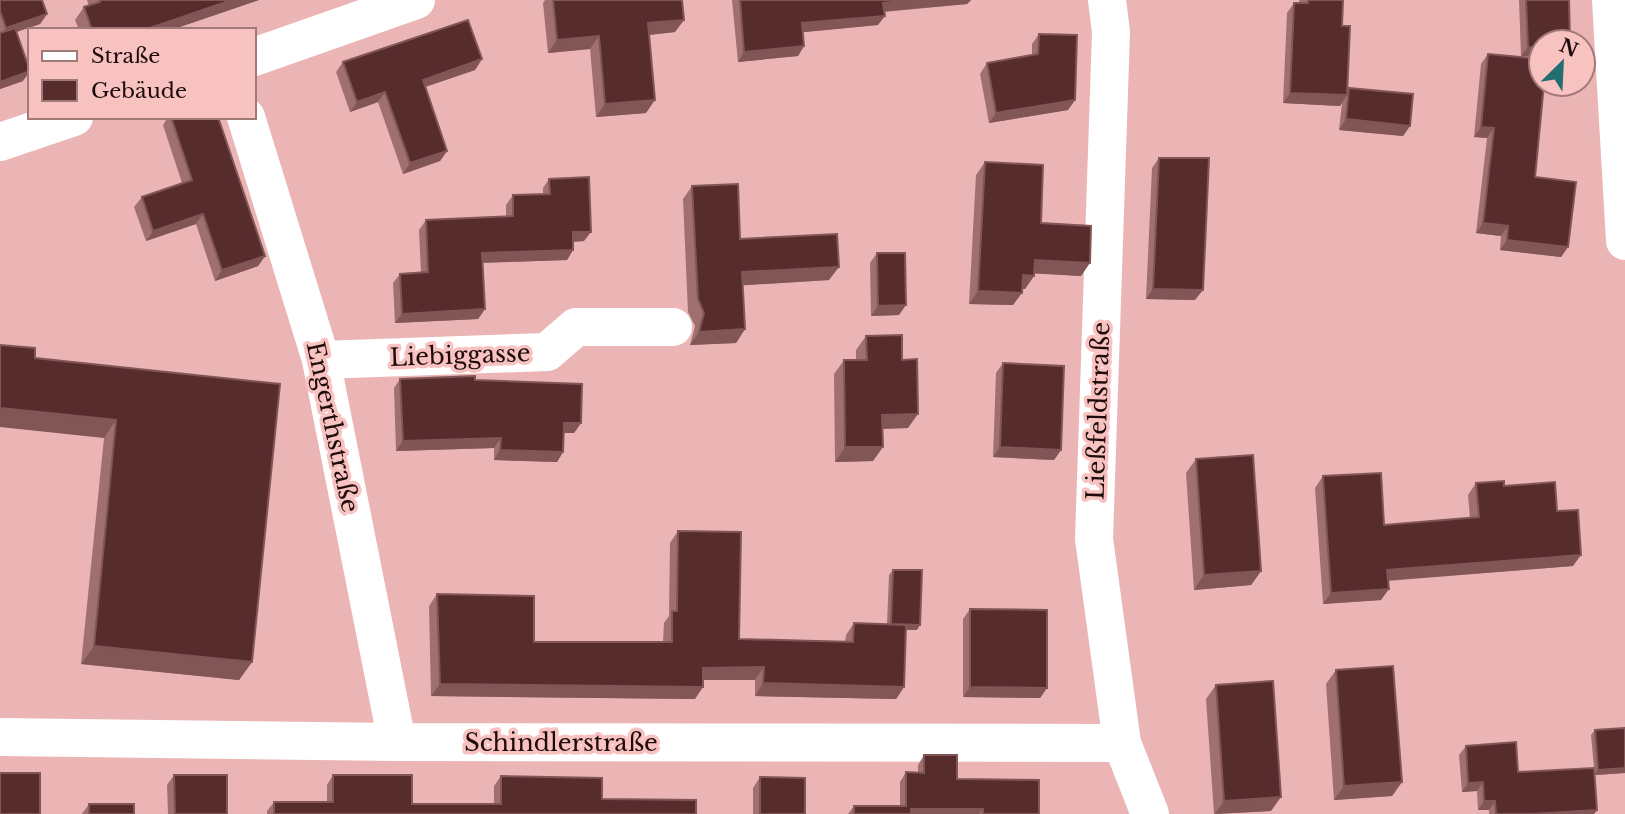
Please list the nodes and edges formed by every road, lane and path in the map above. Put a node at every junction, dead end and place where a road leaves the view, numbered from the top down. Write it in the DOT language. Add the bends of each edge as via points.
graph roads {
  1 [pos="416,0"];
  2 [pos="1107,0"];
  3 [pos="1611,0"];
  4 [pos="256,56"];
  5 [pos="68,119"];
  6 [pos="247,119"];
  7 [pos="0,142"];
  8 [pos="1625,241"];
  9 [pos="673,327"];
  10 [pos="321,359"];
  11 [pos="0,737"];
  12 [pos="397,742"];
  13 [pos="1122,743"];
  14 [pos="1150,814"];
  1 -- 4 [label="street"];
  2 -- 13 [label="street, Ließfeldstraße" via="1111,32 1094,539"];
  3 -- 8 [label="street"];
  5 -- 7 [label="street"];
  6 -- 10 [label="street, Engerthstraße"];
  9 -- 10 [label="street, Liebiggasse" via="576,327 547,352"];
  10 -- 12 [label="street, Engerthstraße"];
  11 -- 12 [label="street, Schindlerstraße"];
  12 -- 13 [label="street, Schindlerstraße"];
  13 -- 14 [label="street, Ließfeldstraße"];
}
